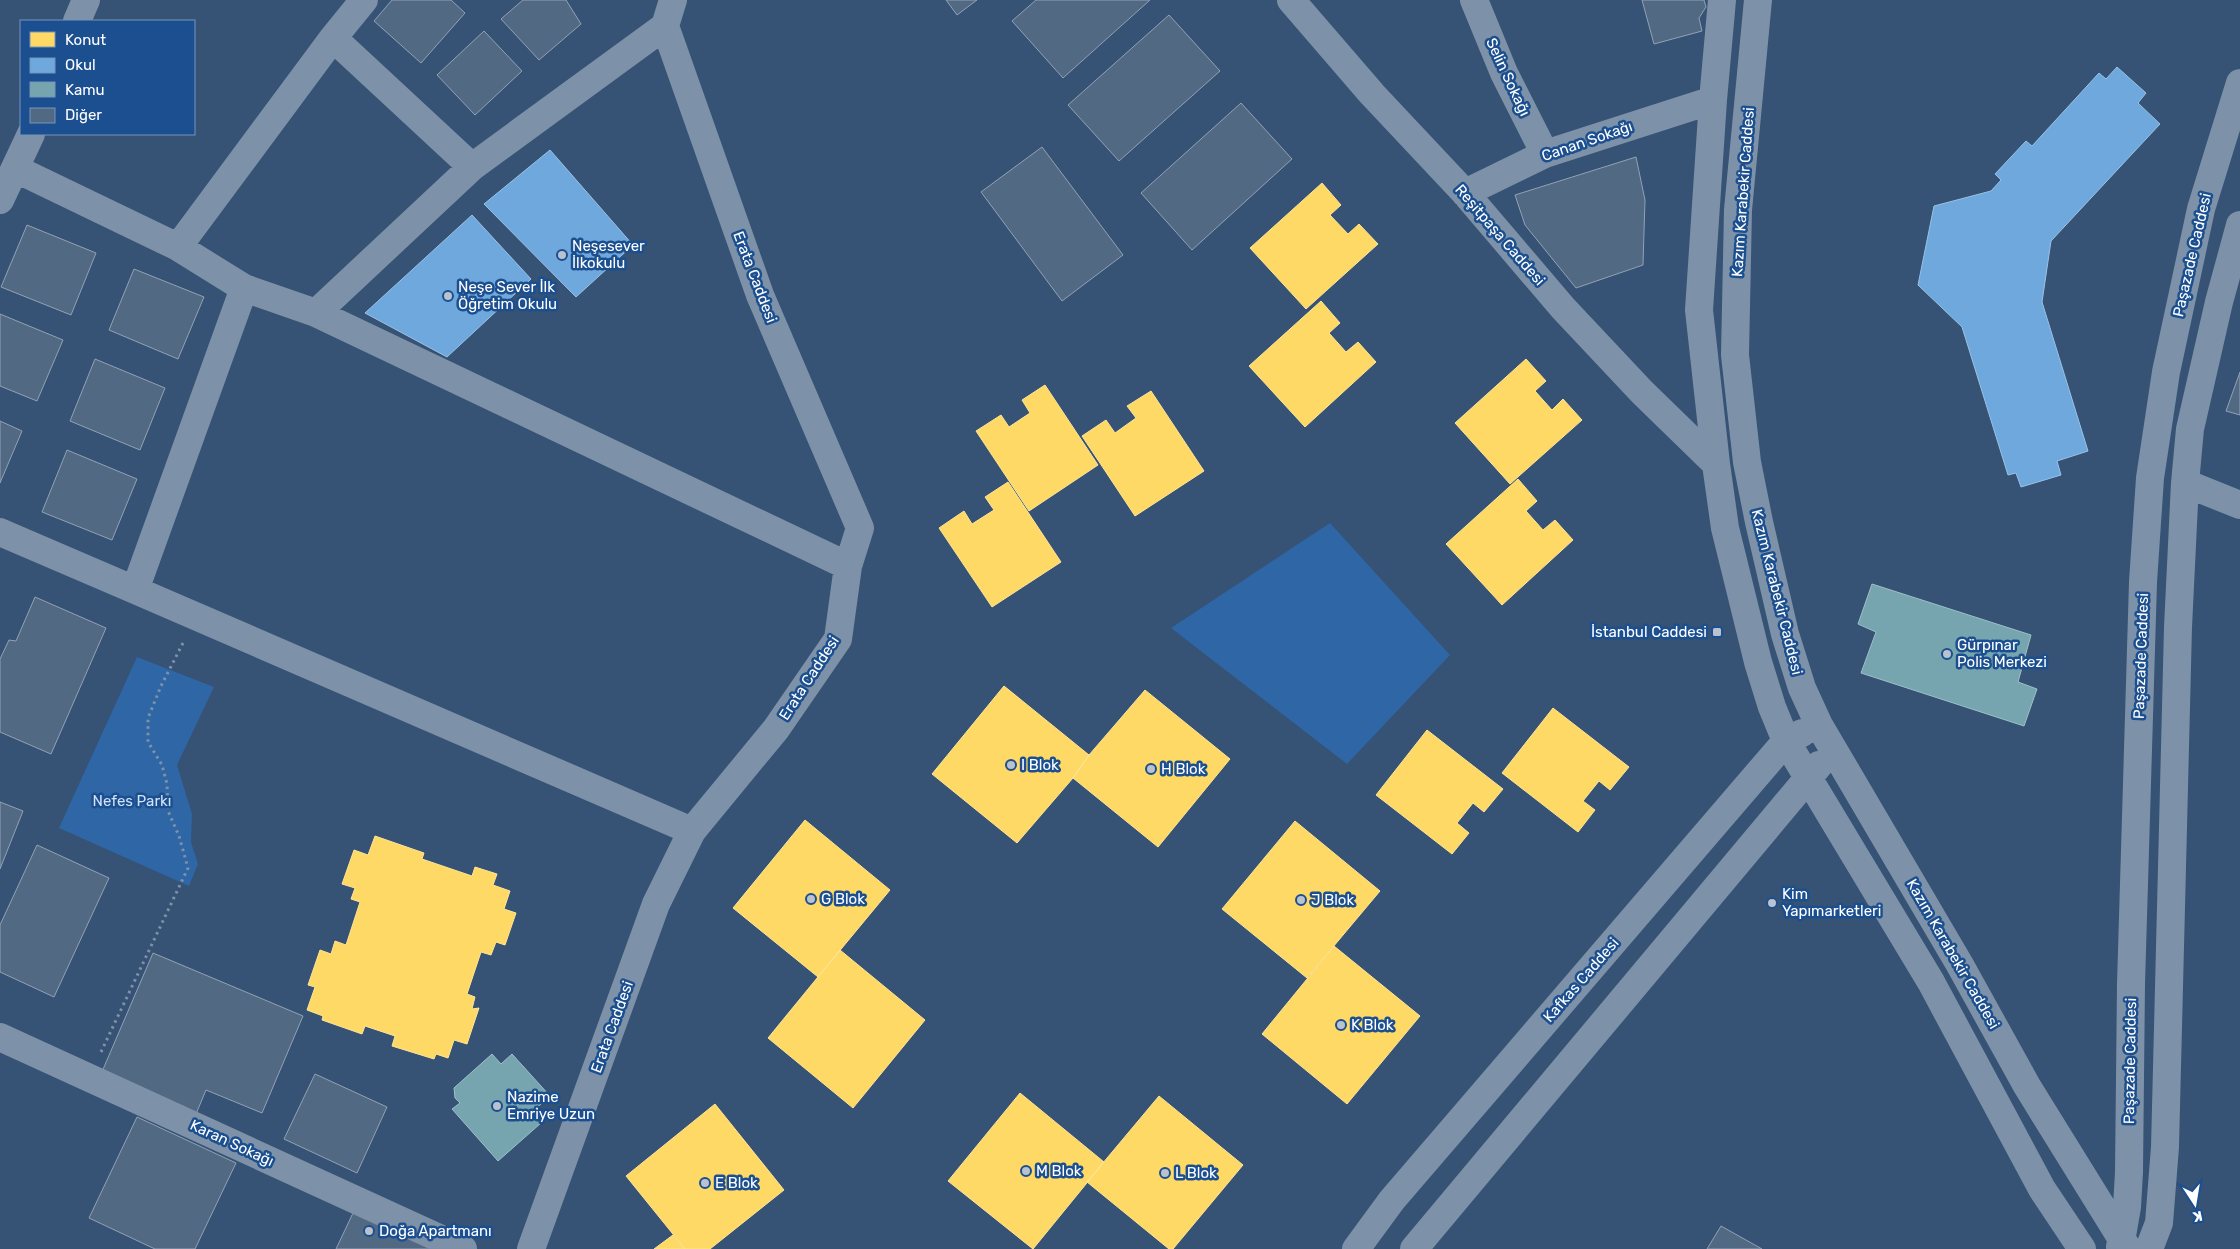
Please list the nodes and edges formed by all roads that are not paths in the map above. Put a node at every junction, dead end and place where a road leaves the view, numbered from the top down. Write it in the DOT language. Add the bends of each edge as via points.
graph roads {
  1 [pos="86,0"];
  2 [pos="364,0"];
  3 [pos="673,0"];
  4 [pos="1291,0"];
  5 [pos="1474,0"];
  6 [pos="1722,0"];
  7 [pos="1758,0"];
  8 [pos="77,20"];
  9 [pos="665,26"];
  10 [pos="333,38"];
  11 [pos="2240,83"];
  12 [pos="1713,100"];
  13 [pos="2233,125"];
  14 [pos="31,135"];
  15 [pos="1545,154"];
  16 [pos="472,167"];
  17 [pos="16,169"];
  18 [pos="1465,192"];
  19 [pos="0,200"];
  20 [pos="2240,225"];
  21 [pos="178,247"];
  22 [pos="244,288"];
  23 [pos="316,313"];
  24 [pos="1747,462"];
  25 [pos="1716,464"];
  26 [pos="2185,483"];
  27 [pos="2240,505"];
  28 [pos="0,532"];
  29 [pos="848,566"];
  30 [pos="135,590"];
  31 [pos="1819,725"];
  32 [pos="1786,741"];
  33 [pos="1834,750"];
  34 [pos="1807,778"];
  35 [pos="692,831"];
  36 [pos="0,1037"];
  37 [pos="2123,1246"];
  38 [pos="1361,1247"];
  39 [pos="464,1249"];
  40 [pos="531,1249"];
  41 [pos="1414,1249"];
  42 [pos="2082,1249"];
  43 [pos="2149,1249"];
  1 -- 8 [label="street"];
  2 -- 10 [label="street"];
  3 -- 9 [label="street"];
  4 -- 18 [label="street, Reşitpaşa Caddesi" via="1372,94"];
  5 -- 15 [label="street, Selin Sokağı" via="1504,73"];
  6 -- 12 [label="street"];
  7 -- 24 [label="street, Kazım Karabekir Caddesi" via="1738,210 1735,354"];
  9 -- 16 [label="street"];
  9 -- 29 [label="street, Erata Caddesi" via="760,295 860,528"];
  10 -- 16 [label="street"];
  10 -- 21 [label="street"];
  11 -- 13 [label="street, Paşazade Caddesi"];
  12 -- 15 [label="street, Canan Sokağı"];
  12 -- 25 [label="street" via="1699,310"];
  13 -- 37 [label="street, Paşazade Caddesi" via="2201,210 2168,362 2150,478 2130,984 2129,1172"];
  14 -- 17 [label="street"];
  15 -- 18 [label="street, Canan Sokağı"];
  16 -- 23 [label="street"];
  17 -- 19 [label="street"];
  17 -- 21 [label="street"];
  18 -- 25 [label="street, Reşitpaşa Caddesi" via="1563,308"];
  20 -- 26 [label="street" via="2190,429"];
  21 -- 22 [label="street"];
  22 -- 23 [label="street"];
  22 -- 30 [label="street"];
  23 -- 29 [label="street"];
  24 -- 25 [label="street"];
  24 -- 31 [label="street, Kazım Karabekir Caddesi" via="1786,634 1802,688"];
  25 -- 32 [label="street" via="1725,528 1758,662"];
  26 -- 27 [label="street"];
  26 -- 43 [label="street" via="2178,627 2165,1147 2159,1223"];
  28 -- 30 [label="street"];
  29 -- 35 [label="street, Erata Caddesi" via="838,639 776,729"];
  30 -- 35 [label="street"];
  31 -- 32 [label="street, Kafkas Caddesi"];
  31 -- 33 [label="street, Kazım Karabekir Caddesi"];
  32 -- 34 [label="street"];
  32 -- 38 [label="street, Kafkas Caddesi" via="1392,1200"];
  33 -- 34 [label="street"];
  33 -- 37 [label="street, Kazım Karabekir Caddesi"];
  34 -- 41 [label="street"];
  34 -- 42 [label="street" via="1931,982 2042,1188"];
  35 -- 40 [label="street, Erata Caddesi" via="656,904"];
  36 -- 39 [label="street, Karan Sokağı"];
}
